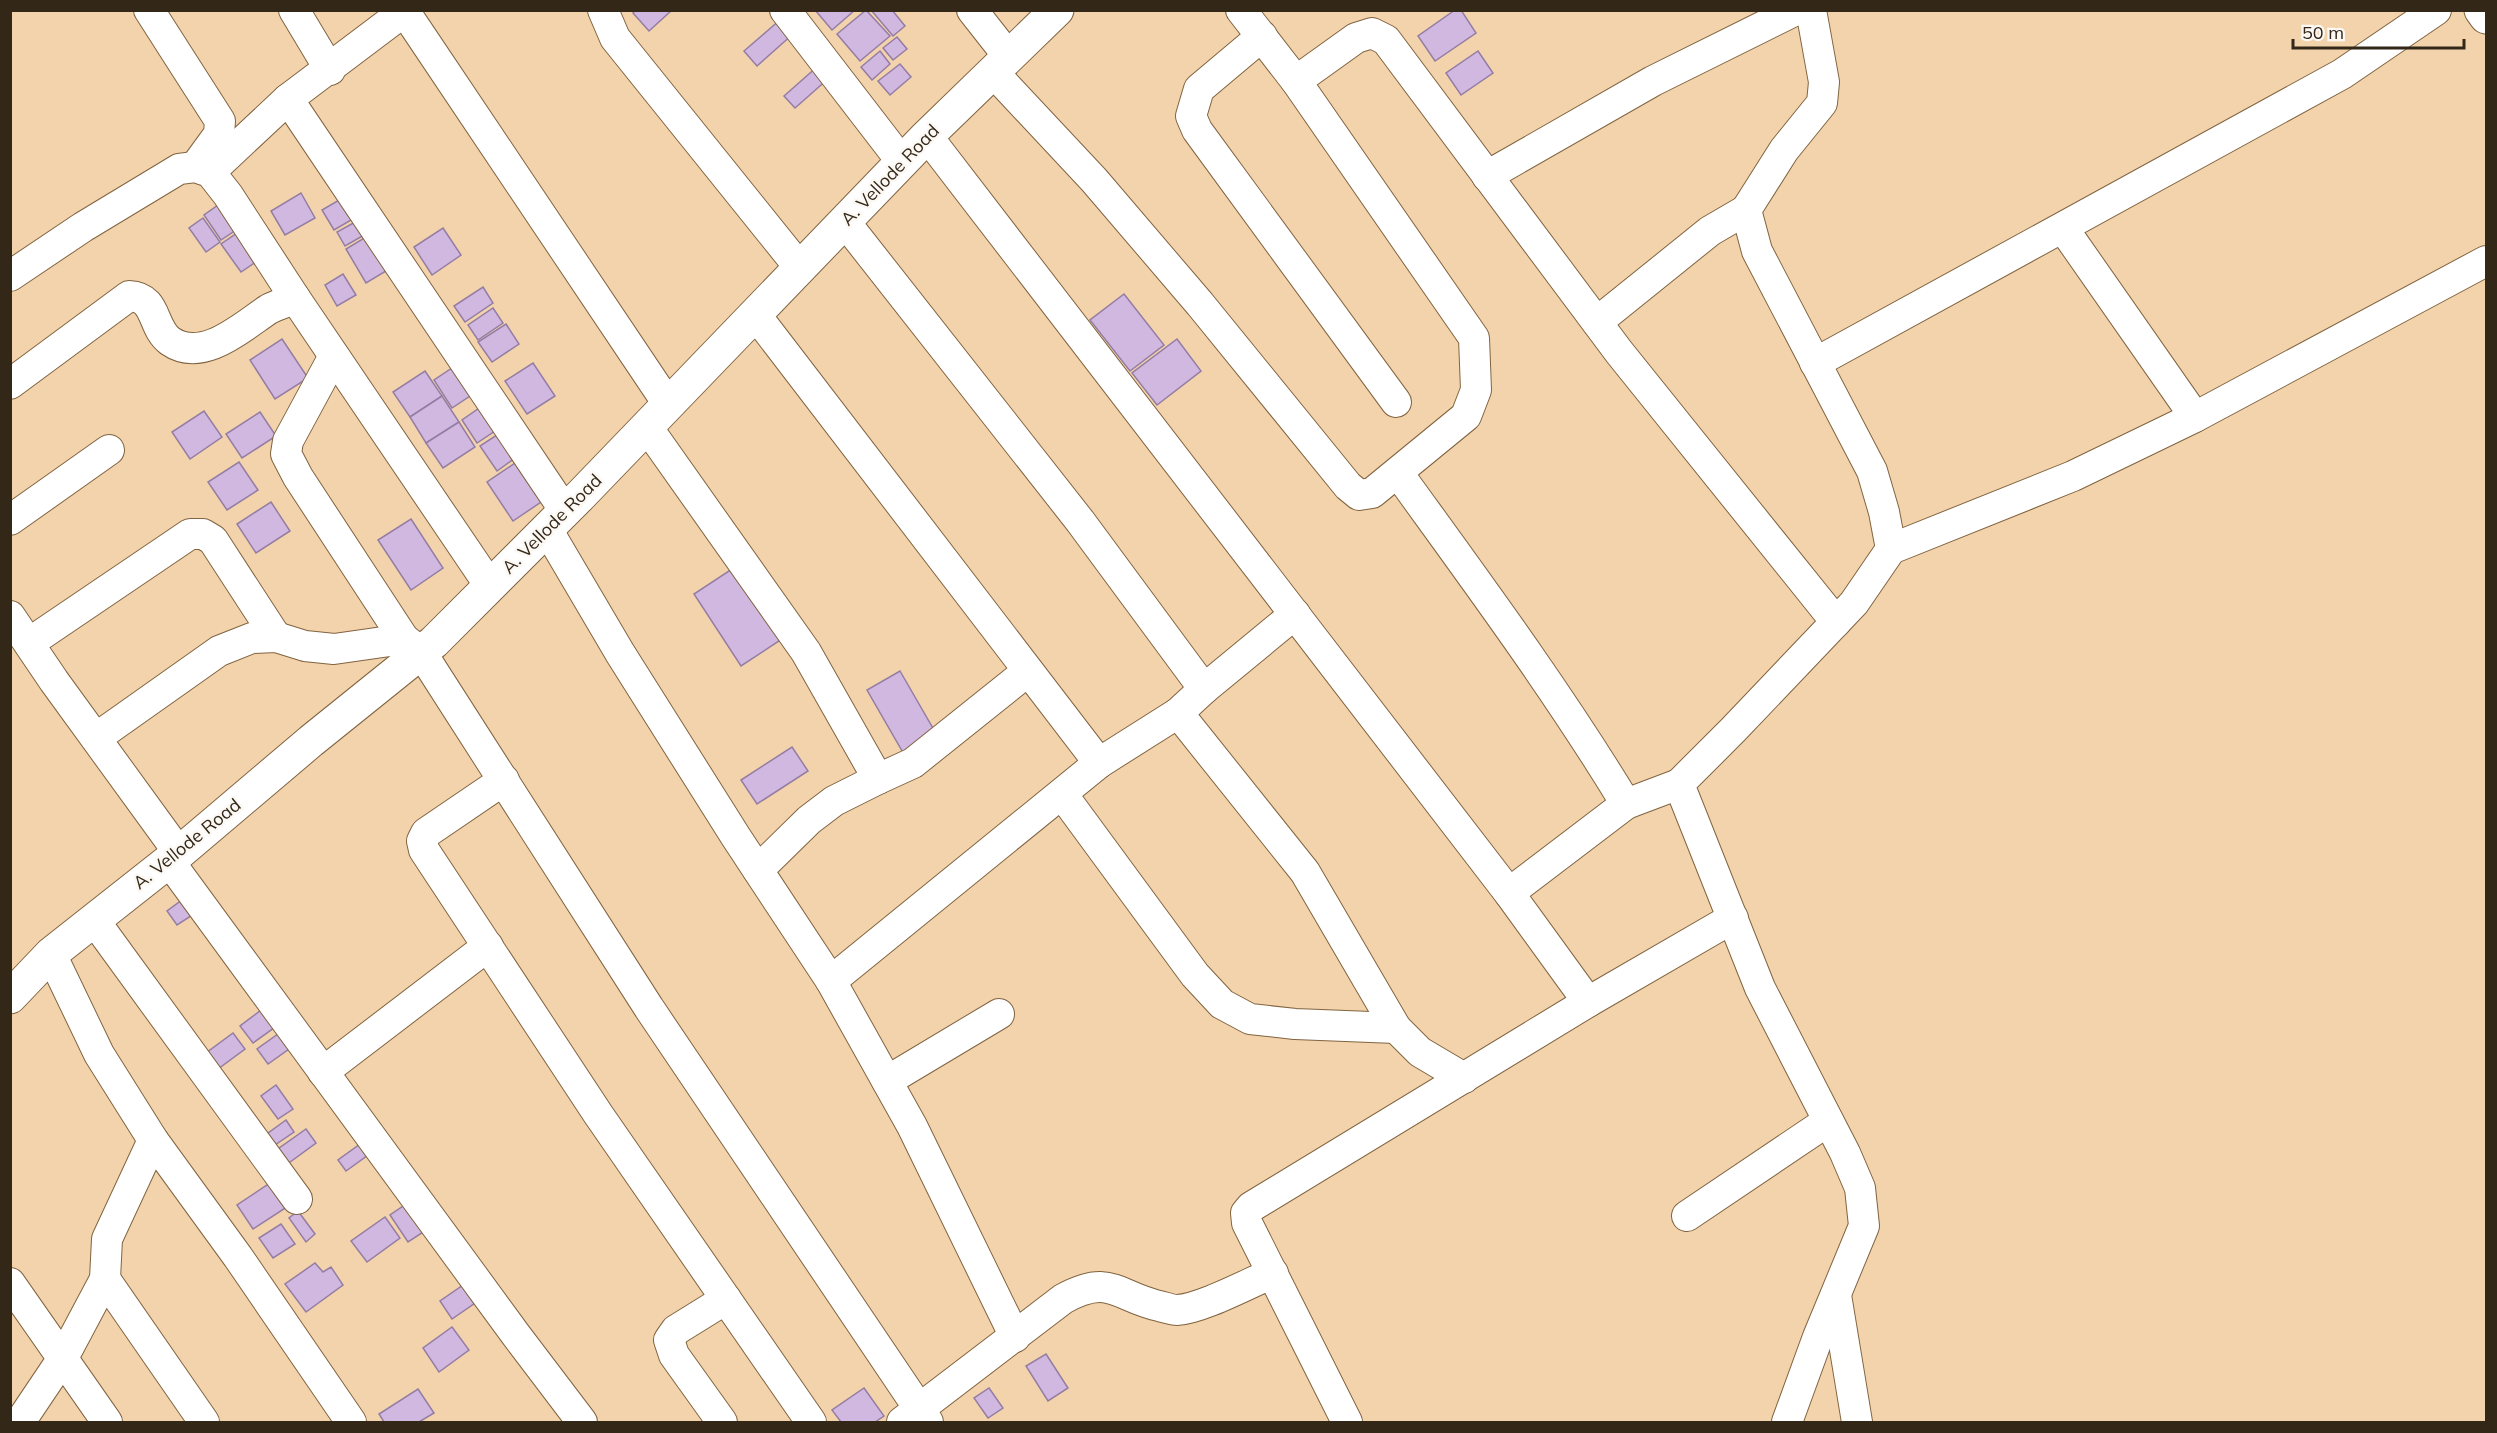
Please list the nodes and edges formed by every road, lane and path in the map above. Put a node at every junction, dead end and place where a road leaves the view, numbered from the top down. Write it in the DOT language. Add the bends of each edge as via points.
graph roads {
  1 [pos="149,10"];
  2 [pos="294,10"];
  3 [pos="603,10"];
  4 [pos="785,10"];
  5 [pos="972,10"];
  6 [pos="1057,10"];
  7 [pos="1241,10"];
  8 [pos="1796,10"];
  9 [pos="1811,10"];
  10 [pos="2436,10"];
  11 [pos="2481,10"];
  12 [pos="405,11"];
  13 [pos="2487,17"];
  14 [pos="1262,36"];
  15 [pos="1001,65"];
  16 [pos="330,70"];
  17 [pos="1296,81"];
  18 [pos="288,99"];
  19 [pos="927,136"];
  20 [pos="902,162"];
  21 [pos="202,169"];
  22 [pos="1487,176"];
  23 [pos="1746,210"];
  24 [pos="845,222"];
  25 [pos="2064,228"];
  26 [pos="2487,261"];
  27 [pos="800,268"];
  28 [pos="10,276"];
  29 [pos="295,298"];
  30 [pos="755,314"];
  31 [pos="1597,322"];
  32 [pos="334,356"];
  33 [pos="1815,363"];
  34 [pos="10,384"];
  35 [pos="1396,402"];
  36 [pos="658,416"];
  37 [pos="2194,417"];
  38 [pos="109,450"];
  39 [pos="1398,473"];
  40 [pos="10,520"];
  41 [pos="556,520"];
  42 [pos="1890,549"];
  43 [pos="490,586"];
  44 [pos="1295,614"];
  45 [pos="10,616"];
  46 [pos="1836,622"];
  47 [pos="276,637"];
  48 [pos="29,643"];
  49 [pos="413,645"];
  50 [pos="1028,671"];
  51 [pos="1204,689"];
  52 [pos="1178,712"];
  53 [pos="96,738"];
  54 [pos="1099,763"];
  55 [pos="878,779"];
  56 [pos="504,780"];
  57 [pos="1679,783"];
  58 [pos="1062,794"];
  59 [pos="1626,804"];
  60 [pos="174,857"];
  61 [pos="758,870"];
  62 [pos="1509,893"];
  63 [pos="1733,918"];
  64 [pos="94,920"];
  65 [pos="488,946"];
  66 [pos="51,954"];
  67 [pos="831,981"];
  68 [pos="10,997"];
  69 [pos="1588,1002"];
  70 [pos="999,1014"];
  71 [pos="1396,1028"];
  72 [pos="323,1072"];
  73 [pos="1464,1077"];
  74 [pos="887,1081"];
  75 [pos="1828,1121"];
  76 [pos="153,1140"];
  77 [pos="297,1199"];
  78 [pos="1687,1216"];
  79 [pos="1273,1273"];
  80 [pos="105,1278"];
  81 [pos="10,1283"];
  82 [pos="1836,1294"];
  83 [pos="726,1299"];
  84 [pos="1015,1337"];
  85 [pos="63,1358"];
  86 [pos="917,1418"];
  87 [pos="20,1422"];
  88 [pos="107,1422"];
  89 [pos="204,1422"];
  90 [pos="351,1422"];
  91 [pos="582,1422"];
  92 [pos="722,1422"];
  93 [pos="811,1422"];
  94 [pos="1347,1422"];
  95 [pos="1787,1422"];
  96 [pos="1857,1422"];
  1 -- 21 [label="street" via="220,121 219,135"];
  2 -- 16 [label="street"];
  3 -- 27 [label="street" via="615,38"];
  4 -- 20 [label="street"];
  5 -- 15 [label="street"];
  6 -- 15 [label="main road, A. Vellode Road"];
  7 -- 14 [label="street"];
  8 -- 22 [label="street" via="1653,81"];
  9 -- 23 [label="street" via="1824,82 1822,103 1784,150"];
  10 -- 25 [label="street" via="2342,74"];
  11 -- 13 [label="main road"];
  12 -- 16 [label="street"];
  12 -- 36 [label="street"];
  14 -- 17 [label="street"];
  14 -- 35 [label="street" via="1199,89 1191,117"];
  15 -- 19 [label="main road, A. Vellode Road"];
  15 -- 39 [label="street" via="1348,486 1359,495 1372,493"];
  16 -- 18 [label="street"];
  17 -- 22 [label="street" via="1356,38 1372,33 1379,36 1386,40"];
  17 -- 39 [label="street" via="1474,338 1476,390 1466,416"];
  18 -- 21 [label="street"];
  18 -- 41 [label="street"];
  19 -- 20 [label="main road, A. Vellode Road"];
  19 -- 44 [label="street"];
  20 -- 24 [label="main road, A. Vellode Road"];
  21 -- 28 [label="street" via="179,169"];
  21 -- 29 [label="street" via="228,195"];
  22 -- 31 [label="street"];
  23 -- 31 [label="street" via="1710,231"];
  23 -- 33 [label="street" via="1757,251"];
  24 -- 27 [label="main road, A. Vellode Road"];
  24 -- 51 [label="street" via="1080,521"];
  25 -- 33 [label="street"];
  25 -- 37 [label="street"];
  26 -- 37 [label="street"];
  27 -- 30 [label="main road, A. Vellode Road"];
  29 -- 32 [label="street"];
  29 -- 34 [label="street" via="233,334 201,348 189,348 165,336 146,300 129,296"];
  30 -- 36 [label="main road, A. Vellode Road"];
  30 -- 50 [label="street"];
  31 -- 46 [label="street"];
  32 -- 43 [label="street"];
  32 -- 49 [label="street" via="288,441 286,454"];
  33 -- 42 [label="street" via="1872,471"];
  36 -- 41 [label="main road, A. Vellode Road"];
  36 -- 55 [label="street" via="806,652"];
  37 -- 42 [label="street" via="2073,476"];
  38 -- 40 [label="street"];
  39 -- 59 [label="street" via="1506,624"];
  41 -- 43 [label="main road, A. Vellode Road"];
  41 -- 61 [label="street" via="620,653"];
  42 -- 46 [label="street" via="1854,603"];
  43 -- 49 [label="main road, A. Vellode Road"];
  44 -- 51 [label="street"];
  44 -- 62 [label="street"];
  45 -- 48 [label="street"];
  46 -- 57 [label="street"];
  47 -- 48 [label="street" via="213,540 203,534 190,534"];
  47 -- 49 [label="street" via="334,649"];
  47 -- 53 [label="street" via="252,638 219,651"];
  48 -- 53 [label="street"];
  49 -- 56 [label="street"];
  49 -- 60 [label="main road, A. Vellode Road"];
  50 -- 54 [label="street"];
  50 -- 55 [label="street" via="913,763"];
  51 -- 52 [label="street"];
  52 -- 54 [label="street"];
  52 -- 71 [label="street" via="1305,872"];
  53 -- 60 [label="street"];
  54 -- 58 [label="street"];
  55 -- 61 [label="street" via="834,801"];
  56 -- 65 [label="street" via="426,832 422,841 424,850"];
  56 -- 86 [label="street"];
  57 -- 59 [label="street"];
  57 -- 63 [label="street"];
  58 -- 67 [label="street"];
  58 -- 71 [label="street" via="1195,975 1222,1004 1250,1019"];
  59 -- 62 [label="street"];
  60 -- 64 [label="main road, A. Vellode Road"];
  60 -- 72 [label="street"];
  61 -- 67 [label="street"];
  62 -- 69 [label="street"];
  63 -- 69 [label="street"];
  63 -- 75 [label="street" via="1760,988"];
  64 -- 66 [label="main road, A. Vellode Road"];
  64 -- 77 [label="street"];
  65 -- 72 [label="street"];
  65 -- 83 [label="street"];
  66 -- 68 [label="main road, A. Vellode Road"];
  66 -- 76 [label="street" via="99,1054"];
  67 -- 74 [label="street"];
  69 -- 73 [label="street"];
  70 -- 74 [label="street"];
  71 -- 73 [label="street" via="1420,1052"];
  72 -- 91 [label="street"];
  73 -- 79 [label="street" via="1251,1207 1246,1213 1247,1223"];
  74 -- 84 [label="street"];
  75 -- 78 [label="street"];
  75 -- 82 [label="street" via="1860,1188 1864,1226"];
  76 -- 80 [label="street" via="107,1239"];
  76 -- 90 [label="street"];
  79 -- 84 [label="street" via="1210,1301 1177,1310 1153,1305 1110,1287 1089,1287 1063,1299"];
  79 -- 94 [label="street"];
  80 -- 85 [label="street"];
  80 -- 89 [label="street"];
  81 -- 85 [label="street"];
  82 -- 95 [label="street"];
  82 -- 96 [label="street"];
  83 -- 92 [label="street" via="676,1330 669,1340 674,1355"];
  83 -- 93 [label="street"];
  84 -- 86 [label="street"];
  85 -- 87 [label="street"];
  85 -- 88 [label="street"];
}
